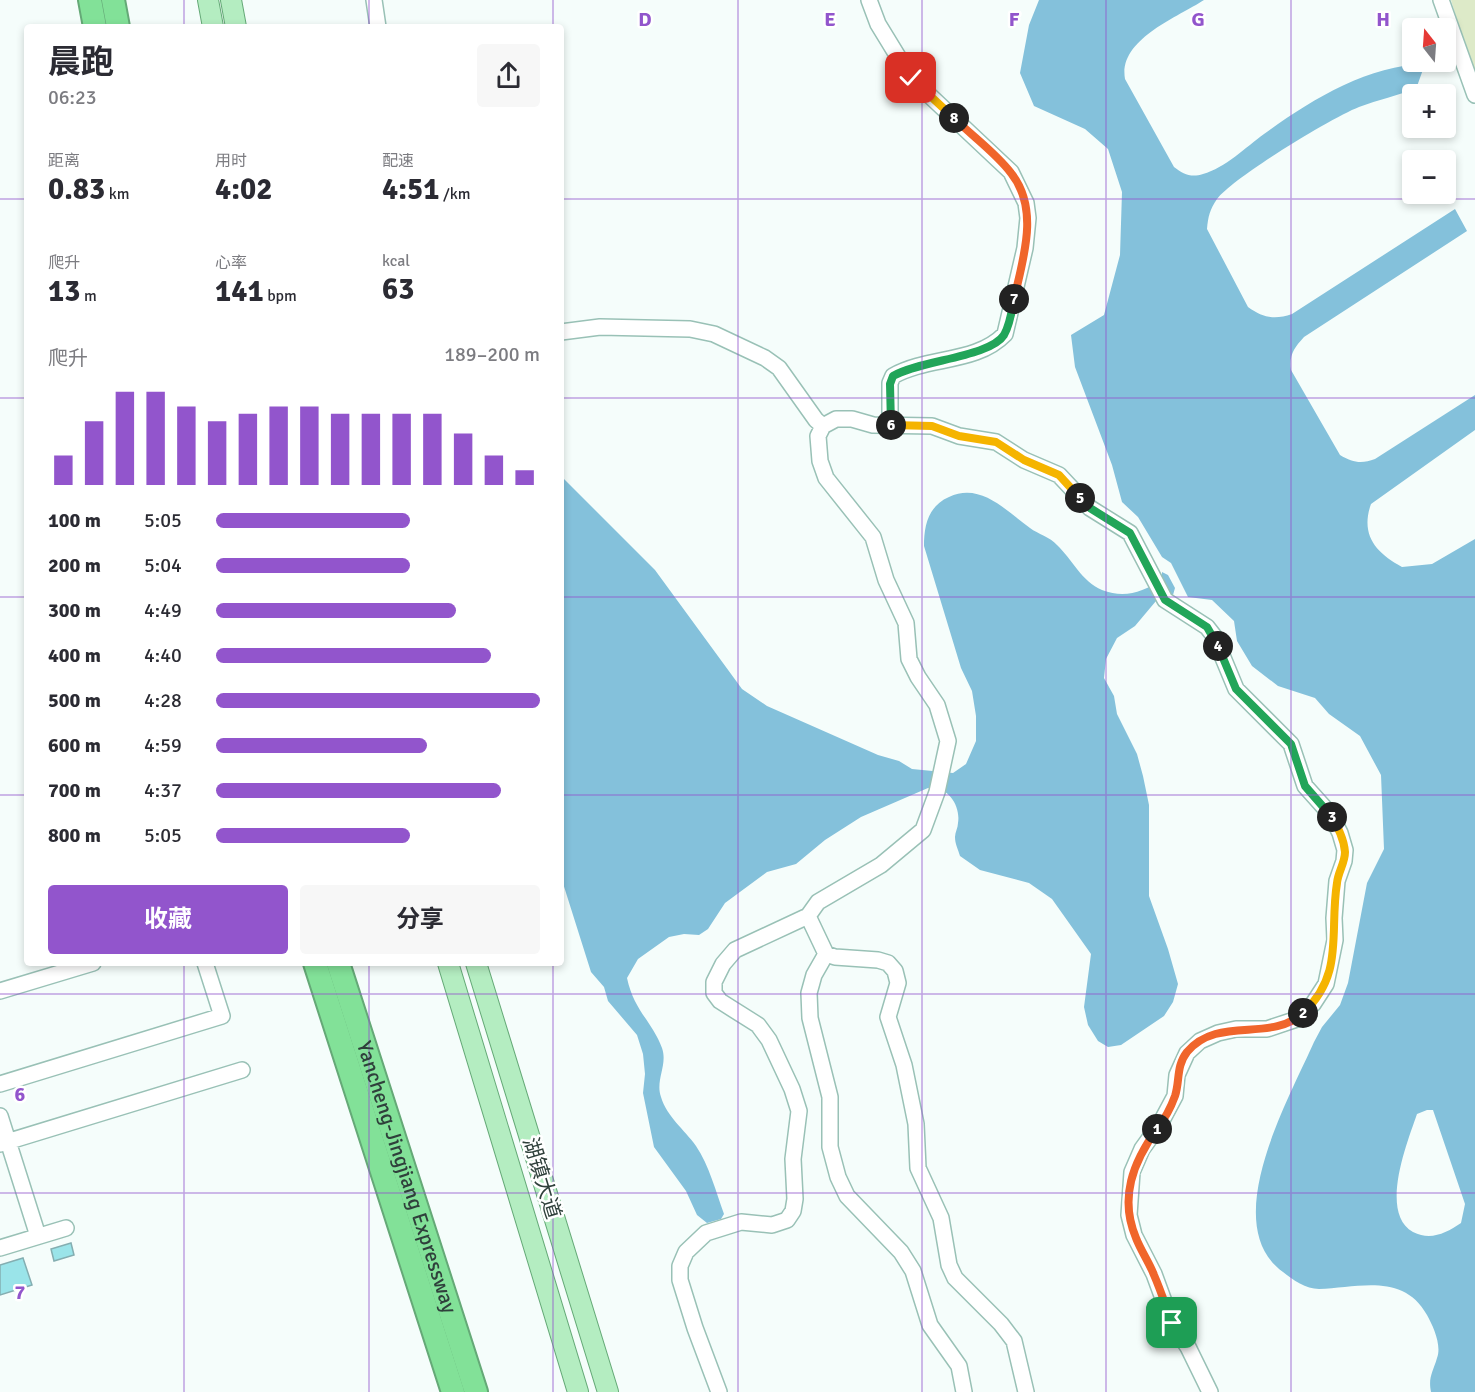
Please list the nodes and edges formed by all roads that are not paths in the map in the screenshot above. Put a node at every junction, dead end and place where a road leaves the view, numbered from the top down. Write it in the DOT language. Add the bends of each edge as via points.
graph roads {
  1 [pos="90,0"];
  2 [pos="113,0"];
  3 [pos="208,0"];
  4 [pos="231,0"];
  5 [pos="374,0"];
  6 [pos="868,0"];
  7 [pos="1441,0"];
  8 [pos="94,24"];
  9 [pos="117,24"];
  10 [pos="212,24"];
  11 [pos="235,24"];
  12 [pos="378,24"];
  13 [pos="1475,95"];
  14 [pos="564,332"];
  15 [pos="890,425"];
  16 [pos="823,426"];
  17 [pos="808,916"];
  18 [pos="826,954"];
  19 [pos="83,966"];
  20 [pos="206,966"];
  21 [pos="316,966"];
  22 [pos="339,966"];
  23 [pos="449,966"];
  24 [pos="477,966"];
  25 [pos="0,991"];
  26 [pos="242,1070"];
  27 [pos="0,1084"];
  28 [pos="0,1116"];
  29 [pos="4,1143"];
  30 [pos="66,1228"];
  31 [pos="38,1236"];
  32 [pos="0,1248"];
  33 [pos="453,1392"];
  34 [pos="476,1392"];
  35 [pos="578,1392"];
  36 [pos="608,1392"];
  37 [pos="719,1392"];
  38 [pos="964,1392"];
  39 [pos="1026,1392"];
  40 [pos="1210,1392"];
  1 -- 8 [label="highway"];
  2 -- 9 [label="highway"];
  3 -- 10 [label="main road"];
  4 -- 11 [label="main road"];
  5 -- 12 [label="street"];
  6 -- 15 [label="street" via="911,78 1011,172 1026,203 1028,218 1005,334 981,352 931,361 893,376"];
  7 -- 13 [label="street"];
  14 -- 16 [label="street" via="600,327 690,329 714,334 765,357 779,368"];
  15 -- 16 [label="street" via="836,419"];
  15 -- 40 [label="street" via="932,426 959,436 996,442 1059,475 1090,508 1130,533 1165,600 1195,618 1214,636 1236,689 1291,744 1305,786 1331,815 1340,832 1345,850 1337,880 1332,964 1326,984 1297,1019 1282,1026 1218,1033 1200,1041 1187,1053 1177,1074 1175,1096 1132,1172 1129,1215 1134,1235 1172,1323"];
  16 -- 17 [label="street" via="818,436 826,478 873,537 886,580 906,622 909,659 937,705 948,741 930,819 923,830 910,844 818,902"];
  17 -- 18 [label="street"];
  17 -- 37 [label="street" via="735,950 714,982 714,993 720,1001 758,1025 769,1040 799,1111 793,1159 795,1199 787,1220 772,1226 741,1222 706,1233 686,1252 680,1266 686,1299"];
  18 -- 38 [label="street" via="809,993 810,1018 830,1097 830,1147 838,1177 847,1196 901,1252 913,1271 930,1324 959,1366"];
  18 -- 39 [label="street" via="878,960 894,970 898,982 888,1017 904,1065 916,1124 918,1168 941,1218 955,1278 1014,1341"];
  19 -- 25 [label="street"];
  20 -- 27 [label="street" via="222,1016"];
  21 -- 33 [label="highway, Yancheng-Jingjiang Expressway"];
  22 -- 34 [label="highway, Yancheng-Jingjiang Expressway"];
  23 -- 35 [label="main road, 湖镇大道"];
  24 -- 36 [label="main road, 湖镇大道"];
  26 -- 29 [label="street"];
  28 -- 29 [label="street"];
  29 -- 31 [label="street"];
  30 -- 31 [label="street"];
  31 -- 32 [label="street"];
}
